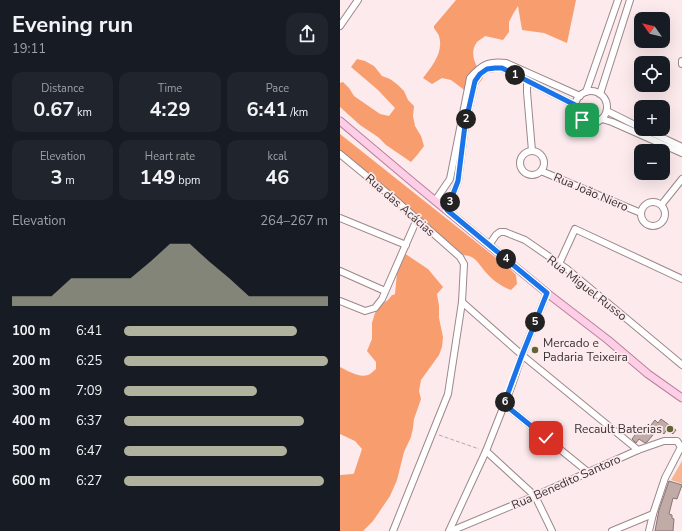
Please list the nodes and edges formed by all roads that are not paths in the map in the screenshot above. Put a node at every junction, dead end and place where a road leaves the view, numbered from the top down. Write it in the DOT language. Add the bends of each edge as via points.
graph roads {
  1 [pos="358,0"];
  2 [pos="618,0"];
  3 [pos="630,0"];
  4 [pos="340,26"];
  5 [pos="527,81"];
  6 [pos="586,92"];
  7 [pos="600,94"];
  8 [pos="580,96"];
  9 [pos="575,105"];
  10 [pos="606,111"];
  11 [pos="602,119"];
  12 [pos="340,121"];
  13 [pos="634,125"];
  14 [pos="659,136"];
  15 [pos="682,147"];
  16 [pos="532,151"];
  17 [pos="682,153"];
  18 [pos="340,154"];
  19 [pos="540,171"];
  20 [pos="450,179"];
  21 [pos="682,179"];
  22 [pos="458,181"];
  23 [pos="435,201"];
  24 [pos="662,204"];
  25 [pos="447,210"];
  26 [pos="641,214"];
  27 [pos="340,218"];
  28 [pos="417,219"];
  29 [pos="489,244"];
  30 [pos="406,245"];
  31 [pos="559,264"];
  32 [pos="340,271"];
  33 [pos="682,279"];
  34 [pos="385,291"];
  35 [pos="547,293"];
  36 [pos="340,301"];
  37 [pos="462,302"];
  38 [pos="522,355"];
  39 [pos="682,365"];
  40 [pos="682,398"];
  41 [pos="504,404"];
  42 [pos="681,447"];
  43 [pos="638,450"];
  44 [pos="486,451"];
  45 [pos="588,472"];
  46 [pos="535,496"];
  47 [pos="653,514"];
  48 [pos="392,531"];
  49 [pos="450,531"];
  50 [pos="552,531"];
  51 [pos="612,531"];
  52 [pos="649,531"];
  1 -- 4 [label="street"];
  2 -- 6 [label="street"];
  3 -- 7 [label="street"];
  5 -- 9 [label="street"];
  5 -- 16 [label="street"];
  5 -- 22 [label="street" via="502,68 495,68 487,69 475,81 465,125"];
  6 -- 7 [label="street"];
  6 -- 8 [label="street"];
  7 -- 10 [label="street" via="606,101"];
  8 -- 9 [label="street"];
  8 -- 20 [label="street" via="506,63 486,64 477,69 470,78"];
  9 -- 11 [label="street" via="577,115 582,120 594,123"];
  10 -- 11 [label="street"];
  10 -- 13 [label="street"];
  11 -- 17 [label="street"];
  12 -- 23 [label="main road"];
  14 -- 15 [label="street"];
  16 -- 19 [label="street, Rua João Niero" via="542,157 543,168"];
  16 -- 19 [label="street, Rua João Niero" via="522,156 521,168 530,175"];
  18 -- 28 [label="street, Rua das Acácias"];
  19 -- 26 [label="street, Rua João Niero"];
  20 -- 22 [label="street"];
  20 -- 23 [label="street"];
  21 -- 24 [label="street"];
  22 -- 25 [label="street"];
  23 -- 25 [label="main road"];
  24 -- 26 [label="street" via="654,201 647,203"];
  24 -- 26 [label="street" via="666,216 658,226 645,224"];
  25 -- 29 [label="main road"];
  27 -- 30 [label="street"];
  28 -- 30 [label="street"];
  28 -- 37 [label="street, Rua das Acácias" via="460,257 464,264"];
  29 -- 31 [label="street, Rua Miguel Russo" via="500,232 506,232 525,240"];
  29 -- 35 [label="main road"];
  30 -- 34 [label="street"];
  31 -- 33 [label="street" via="575,230"];
  31 -- 39 [label="street, Rua Miguel Russo"];
  32 -- 34 [label="street"];
  34 -- 36 [label="street" via="375,308 365,311"];
  35 -- 38 [label="street"];
  35 -- 40 [label="main road"];
  37 -- 38 [label="street"];
  37 -- 48 [label="street" via="448,394"];
  38 -- 41 [label="street"];
  38 -- 43 [label="street"];
  41 -- 44 [label="street"];
  41 -- 45 [label="street"];
  42 -- 43 [label="street, Rua Benedito Santoro" via="677,441 664,441"];
  42 -- 47 [label="street" via="665,478"];
  43 -- 45 [label="street, Rua Benedito Santoro"];
  44 -- 46 [label="street"];
  44 -- 49 [label="street"];
  45 -- 46 [label="street, Rua Benedito Santoro"];
  46 -- 49 [label="street, Rua Benedito Santoro"];
  46 -- 50 [label="street"];
  47 -- 51 [label="street"];
  47 -- 52 [label="street"];
}
